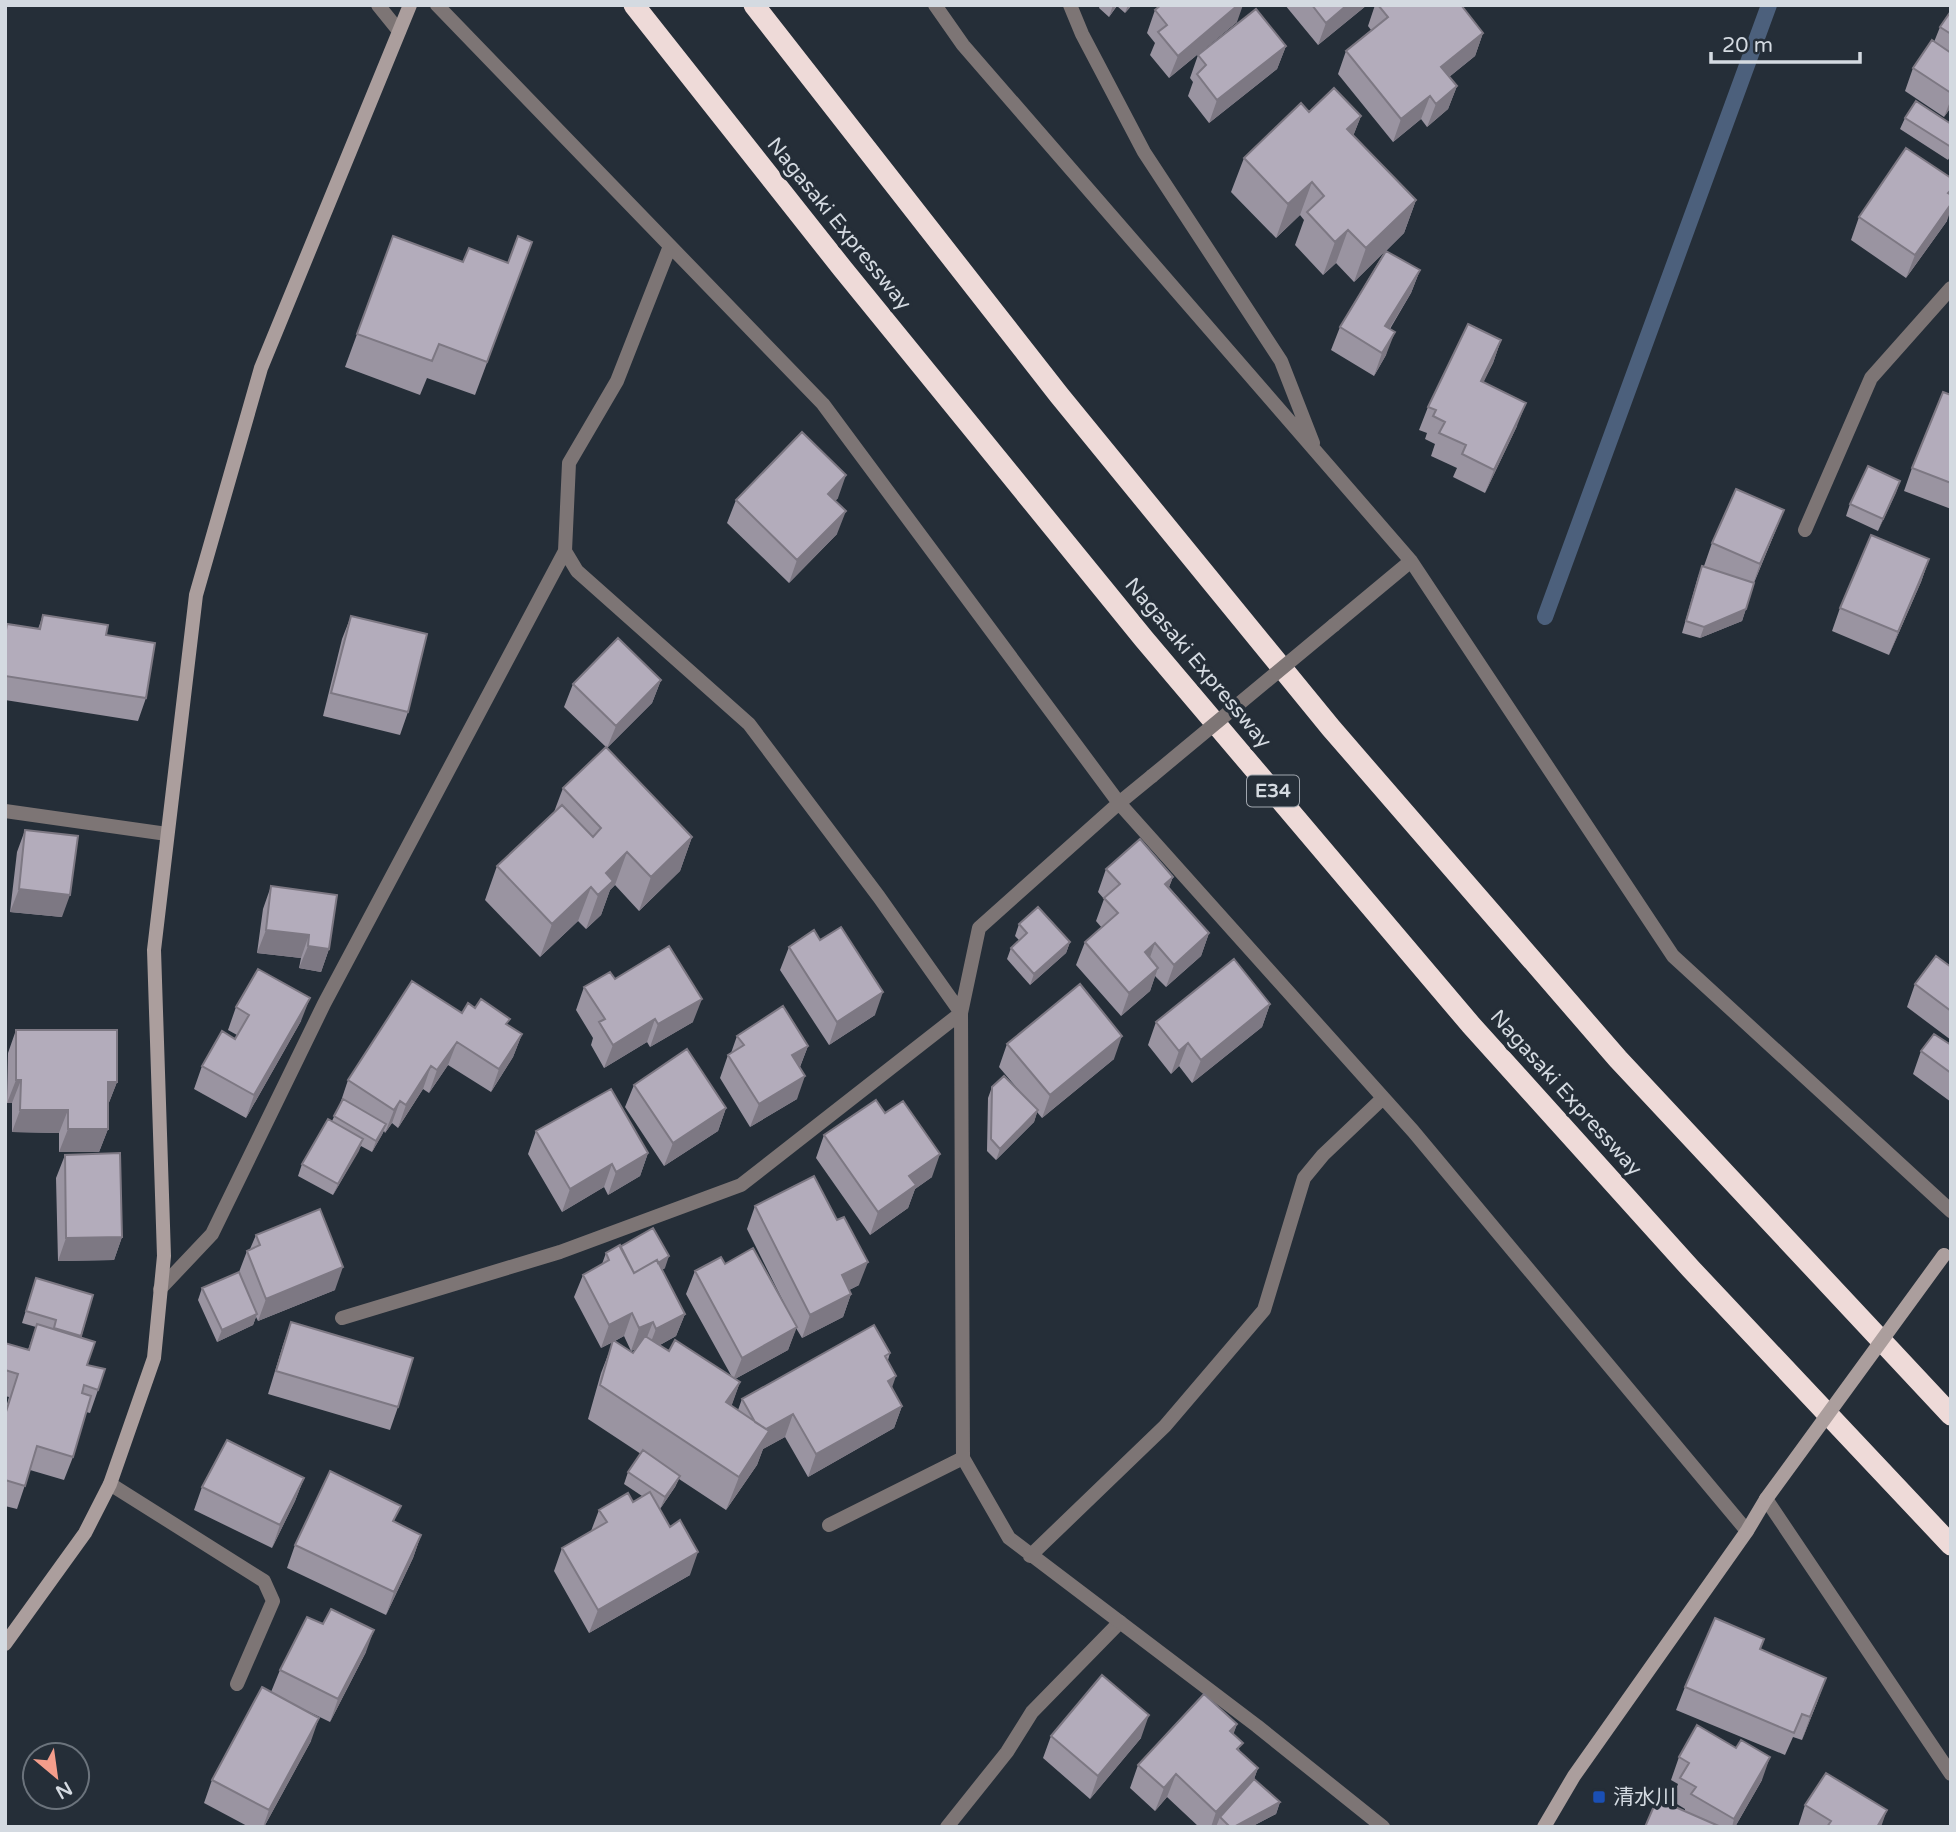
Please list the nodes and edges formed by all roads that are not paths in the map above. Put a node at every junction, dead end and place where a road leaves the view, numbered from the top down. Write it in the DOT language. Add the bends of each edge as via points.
graph roads {
  1 [pos="378,5"];
  2 [pos="410,5"];
  3 [pos="438,5"];
  4 [pos="634,5"];
  5 [pos="754,5"];
  6 [pos="935,5"];
  7 [pos="1069,5"];
  8 [pos="399,31"];
  9 [pos="670,246"];
  10 [pos="1951,288"];
  11 [pos="1317,454"];
  12 [pos="1805,530"];
  13 [pos="565,551"];
  14 [pos="1411,561"];
  15 [pos="1119,803"];
  16 [pos="5,811"];
  17 [pos="167,834"];
  18 [pos="961,1013"];
  19 [pos="1383,1098"];
  20 [pos="1951,1211"];
  21 [pos="1947,1251"];
  22 [pos="160,1289"];
  23 [pos="342,1318"];
  24 [pos="1951,1415"];
  25 [pos="963,1458"];
  26 [pos="110,1484"];
  27 [pos="1766,1499"];
  28 [pos="830,1525"];
  29 [pos="1747,1531"];
  30 [pos="1951,1545"];
  31 [pos="1030,1556"];
  32 [pos="1120,1622"];
  33 [pos="5,1644"];
  34 [pos="237,1684"];
  35 [pos="1951,1774"];
  36 [pos="947,1827"];
  37 [pos="1383,1827"];
  38 [pos="1544,1827"];
  1 -- 8 [label="street"];
  2 -- 8 [label="street"];
  3 -- 9 [label="street"];
  4 -- 30 [label="highway, Nagasaki Expressway / E34" via="1144,639 1471,1025 1691,1269"];
  5 -- 24 [label="highway" via="1059,395 1331,728 1618,1059"];
  6 -- 11 [label="street" via="963,45"];
  7 -- 11 [label="street" via="1144,152 1281,361"];
  8 -- 17 [label="street" via="261,368 196,595"];
  9 -- 13 [label="street" via="617,381 569,463"];
  9 -- 15 [label="street" via="822,404"];
  10 -- 12 [label="street" via="1871,378"];
  11 -- 14 [label="street"];
  13 -- 18 [label="street" via="577,571 749,724"];
  13 -- 22 [label="street" via="324,1004 212,1234"];
  14 -- 15 [label="street, bridge"];
  14 -- 20 [label="street" via="1673,956"];
  15 -- 18 [label="street" via="979,928"];
  15 -- 19 [label="street"];
  16 -- 17 [label="street"];
  17 -- 22 [label="street" via="154,950 164,1256"];
  18 -- 23 [label="street" via="741,1185 560,1252"];
  18 -- 25 [label="street"];
  19 -- 29 [label="street"];
  19 -- 31 [label="street" via="1304,1178 1264,1310 1166,1426"];
  21 -- 27 [label="street, bridge"];
  22 -- 26 [label="street" via="154,1358"];
  25 -- 28 [label="street"];
  25 -- 31 [label="street" via="1009,1538"];
  26 -- 33 [label="street" via="85,1532"];
  26 -- 34 [label="street" via="264,1581 273,1601"];
  27 -- 29 [label="street"];
  27 -- 35 [label="street"];
  29 -- 38 [label="street" via="1574,1776"];
  31 -- 32 [label="street"];
  32 -- 36 [label="street" via="1032,1712"];
  32 -- 37 [label="street"];
}
